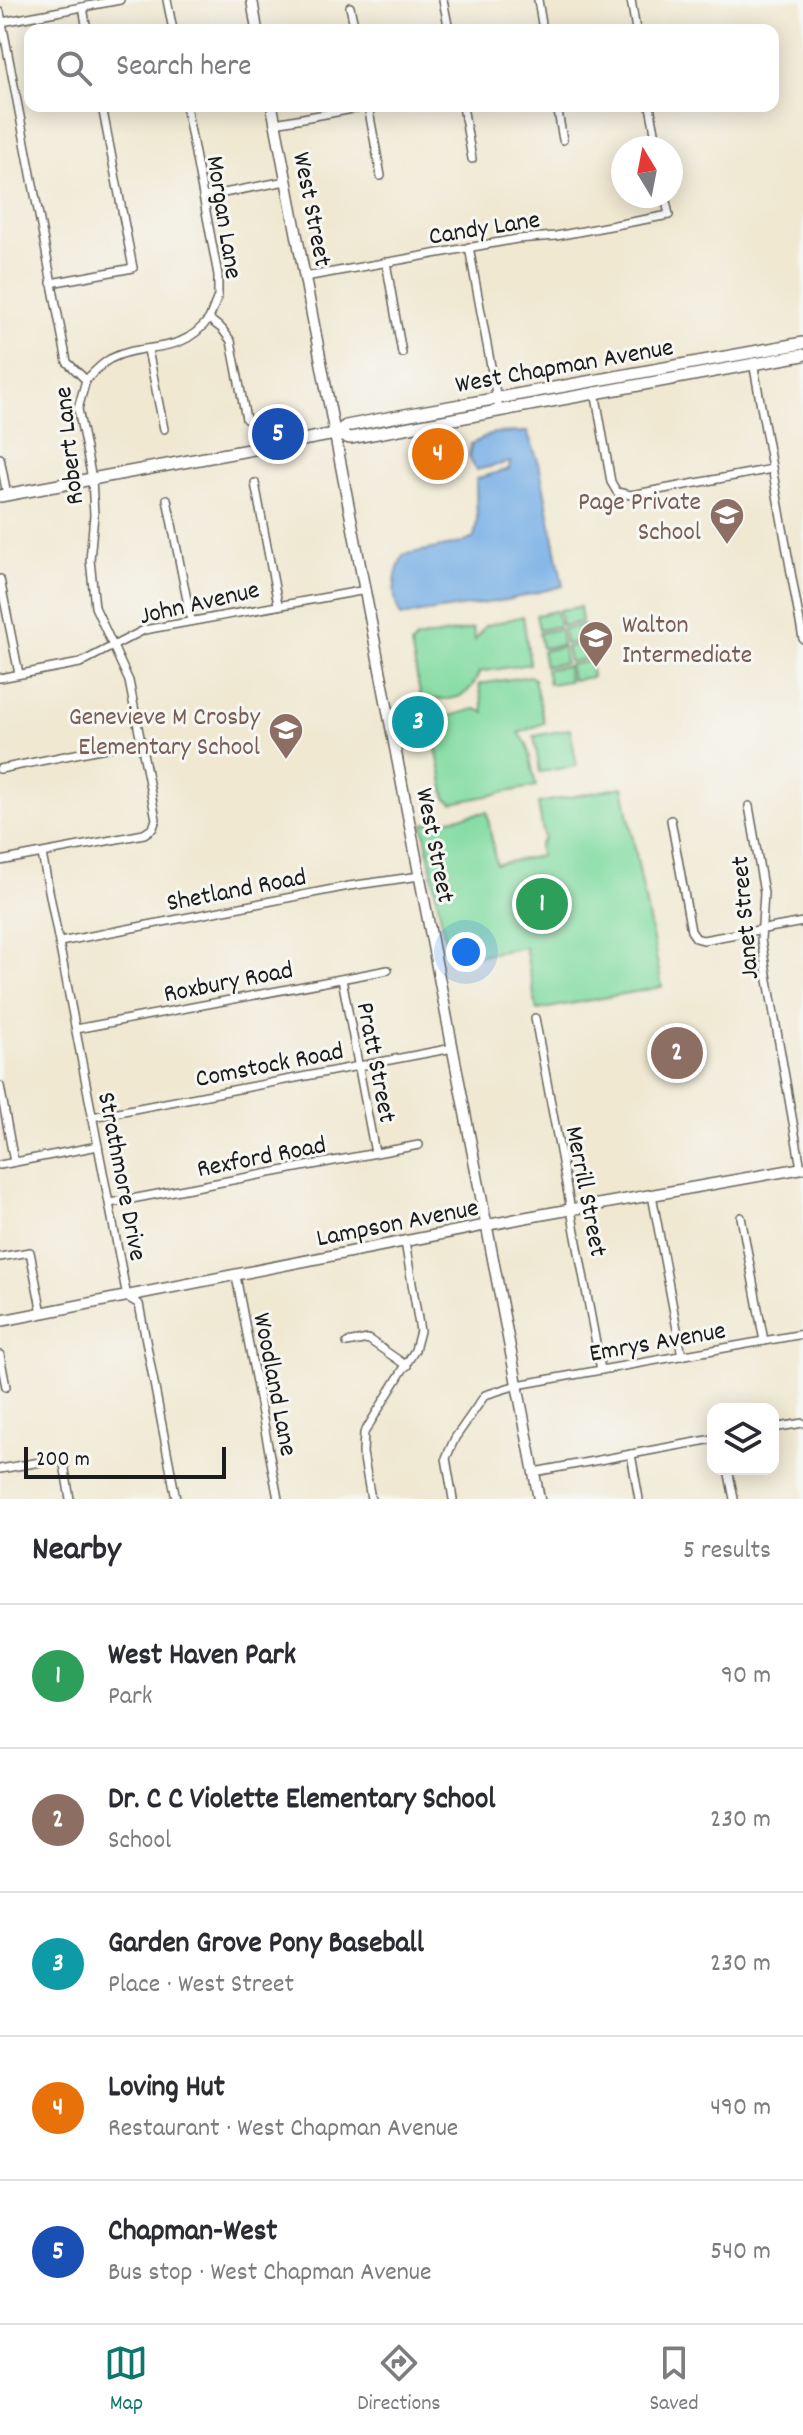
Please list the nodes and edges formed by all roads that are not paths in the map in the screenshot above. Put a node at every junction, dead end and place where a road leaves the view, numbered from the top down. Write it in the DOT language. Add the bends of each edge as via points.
graph roads {
  1 [pos="120,0"];
  2 [pos="167,0"];
  3 [pos="252,0"];
  4 [pos="443,0"];
  5 [pos="538,0"];
  6 [pos="631,0"];
  7 [pos="83,7"];
  8 [pos="350,7"];
  9 [pos="0,12"];
  10 [pos="2,22"];
  11 [pos="86,24"];
  12 [pos="172,24"];
  13 [pos="256,24"];
  14 [pos="354,24"];
  15 [pos="448,24"];
  16 [pos="542,24"];
  17 [pos="635,24"];
  18 [pos="103,112"];
  19 [pos="187,112"];
  20 [pos="273,112"];
  21 [pos="336,112"];
  22 [pos="370,112"];
  23 [pos="464,112"];
  24 [pos="558,112"];
  25 [pos="651,112"];
  26 [pos="275,123"];
  27 [pos="656,136"];
  28 [pos="563,140"];
  29 [pos="472,159"];
  30 [pos="381,176"];
  31 [pos="286,181"];
  32 [pos="203,197"];
  33 [pos="668,208"];
  34 [pos="469,247"];
  35 [pos="386,262"];
  36 [pos="305,277"];
  37 [pos="51,283"];
  38 [pos="209,319"];
  39 [pos="803,343"];
  40 [pos="148,350"];
  41 [pos="402,353"];
  42 [pos="803,355"];
  43 [pos="752,358"];
  44 [pos="86,380"];
  45 [pos="594,387"];
  46 [pos="498,404"];
  47 [pos="246,419"];
  48 [pos="164,429"];
  49 [pos="335,434"];
  50 [pos="0,458"];
  51 [pos="772,469"];
  52 [pos="92,479"];
  53 [pos="255,483"];
  54 [pos="4,495"];
  55 [pos="167,499"];
  56 [pos="0,579"];
  57 [pos="366,590"];
  58 [pos="799,596"];
  59 [pos="278,604"];
  60 [pos="191,620"];
  61 [pos="803,639"];
  62 [pos="115,647"];
  63 [pos="19,674"];
  64 [pos="0,678"];
  65 [pos="141,741"];
  66 [pos="0,769"];
  67 [pos="749,806"];
  68 [pos="671,820"];
  69 [pos="42,854"];
  70 [pos="0,861"];
  71 [pos="420,876"];
  72 [pos="803,922"];
  73 [pos="761,930"];
  74 [pos="60,942"];
  75 [pos="388,970"];
  76 [pos="342,979"];
  77 [pos="535,1018"];
  78 [pos="76,1029"];
  79 [pos="453,1048"];
  80 [pos="357,1067"];
  81 [pos="0,1086"];
  82 [pos="92,1117"];
  83 [pos="419,1145"];
  84 [pos="98,1146"];
  85 [pos="375,1153"];
  86 [pos="14,1162"];
  87 [pos="0,1165"];
  88 [pos="802,1168"];
  89 [pos="652,1195"];
  90 [pos="110,1203"];
  91 [pos="571,1209"];
  92 [pos="741,1217"];
  93 [pos="488,1225"];
  94 [pos="405,1242"];
  95 [pos="0,1257"];
  96 [pos="236,1276"];
  97 [pos="127,1297"];
  98 [pos="42,1313"];
  99 [pos="0,1321"];
  100 [pos="803,1334"];
  101 [pos="764,1341"];
  102 [pos="347,1343"];
  103 [pos="0,1355"];
  104 [pos="682,1356"];
  105 [pos="407,1366"];
  106 [pos="601,1370"];
  107 [pos="517,1385"];
  108 [pos="6,1387"];
  109 [pos="803,1423"];
  110 [pos="779,1427"];
  111 [pos="707,1440"];
  112 [pos="631,1454"];
  113 [pos="0,1469"];
  114 [pos="534,1472"];
  115 [pos="729,1475"];
  116 [pos="70,1499"];
  117 [pos="176,1499"];
  118 [pos="278,1499"];
  119 [pos="371,1499"];
  120 [pos="453,1499"];
  121 [pos="539,1499"];
  122 [pos="639,1499"];
  123 [pos="734,1499"];
  1 -- 7 [label="street"];
  2 -- 12 [label="street"];
  3 -- 13 [label="main road"];
  4 -- 15 [label="street"];
  5 -- 16 [label="street"];
  6 -- 17 [label="street"];
  7 -- 10 [label="street"];
  7 -- 11 [label="street"];
  8 -- 14 [label="street"];
  9 -- 10 [label="street, Robert Lane"];
  10 -- 37 [label="street, Robert Lane"];
  18 -- 37 [label="street" via="133,268"];
  19 -- 32 [label="street, Morgan Lane"];
  20 -- 26 [label="main road, West Street"];
  21 -- 26 [label="street"];
  22 -- 30 [label="street"];
  23 -- 29 [label="street"];
  24 -- 28 [label="street"];
  25 -- 27 [label="street"];
  26 -- 31 [label="main road, West Street"];
  31 -- 32 [label="street"];
  31 -- 36 [label="main road, West Street"];
  32 -- 38 [label="street, Morgan Lane" via="219,286"];
  33 -- 34 [label="street, Candy Lane" via="669,215"];
  34 -- 35 [label="street, Candy Lane"];
  34 -- 46 [label="street"];
  35 -- 36 [label="street, Candy Lane"];
  35 -- 41 [label="street"];
  36 -- 49 [label="main road, West Street"];
  37 -- 44 [label="street, Robert Lane" via="67,362"];
  38 -- 40 [label="street" via="185,342"];
  38 -- 47 [label="street" via="231,341"];
  39 -- 43 [label="main road, West Chapman Avenue"];
  40 -- 44 [label="street" via="111,359"];
  40 -- 48 [label="street"];
  42 -- 43 [label="main road, West Chapman Avenue"];
  43 -- 45 [label="main road, West Chapman Avenue"];
  43 -- 51 [label="street"];
  44 -- 52 [label="street, Robert Lane" via="78,409"];
  45 -- 46 [label="main road, West Chapman Avenue"];
  45 -- 51 [label="street" via="611,482 621,494"];
  46 -- 49 [label="main road, West Chapman Avenue" via="350,438"];
  49 -- 52 [label="main road, West Chapman Avenue"];
  49 -- 57 [label="main road, West Street"];
  50 -- 54 [label="street"];
  51 -- 58 [label="street"];
  52 -- 54 [label="main road, West Chapman Avenue"];
  52 -- 62 [label="street, Robert Lane" via="95,607"];
  53 -- 59 [label="street"];
  55 -- 60 [label="street"];
  56 -- 63 [label="street"];
  57 -- 59 [label="street, John Avenue"];
  57 -- 71 [label="main road, West Street"];
  58 -- 61 [label="street"];
  59 -- 60 [label="street, John Avenue"];
  60 -- 62 [label="street, John Avenue" via="144,630"];
  62 -- 63 [label="street, John Avenue" via="80,663"];
  62 -- 65 [label="street, Robert Lane" via="129,681"];
  63 -- 64 [label="street, John Avenue"];
  65 -- 66 [label="street"];
  65 -- 69 [label="street, Robert Lane" via="156,819 153,828"];
  67 -- 73 [label="street, Janet Street" via="764,893"];
  68 -- 73 [label="street" via="696,938"];
  69 -- 70 [label="street"];
  69 -- 74 [label="street, Strathmore Drive"];
  71 -- 74 [label="street, Shetland Road"];
  71 -- 79 [label="main road, West Street"];
  72 -- 73 [label="street"];
  73 -- 88 [label="street, Janet Street"];
  74 -- 78 [label="street, Strathmore Drive"];
  75 -- 76 [label="street, Roxbury Road"];
  76 -- 78 [label="street, Roxbury Road"];
  76 -- 80 [label="street, Pratt Street"];
  77 -- 91 [label="street, Merrill Street"];
  78 -- 82 [label="street, Strathmore Drive"];
  79 -- 80 [label="street, Comstock Road"];
  79 -- 93 [label="main road, West Street"];
  80 -- 82 [label="street, Comstock Road"];
  80 -- 85 [label="street, Pratt Street"];
  81 -- 86 [label="street"];
  82 -- 84 [label="street, Strathmore Drive"];
  83 -- 85 [label="street, Rexford Road"];
  84 -- 86 [label="street"];
  84 -- 90 [label="street, Strathmore Drive"];
  85 -- 90 [label="street, Rexford Road"];
  86 -- 87 [label="street"];
  88 -- 89 [label="main road, Lampson Avenue"];
  89 -- 91 [label="main road, Lampson Avenue"];
  89 -- 104 [label="street"];
  90 -- 97 [label="street, Strathmore Drive"];
  91 -- 93 [label="main road, Lampson Avenue"];
  91 -- 106 [label="street, Merrill Street"];
  92 -- 101 [label="street"];
  93 -- 94 [label="main road, Lampson Avenue"];
  93 -- 107 [label="main road, West Street"];
  94 -- 96 [label="main road, Lampson Avenue"];
  94 -- 105 [label="street" via="420,1331"];
  95 -- 98 [label="street" via="30,1252"];
  96 -- 97 [label="main road, Lampson Avenue"];
  96 -- 118 [label="street, Woodland Lane"];
  97 -- 98 [label="main road, Lampson Avenue"];
  97 -- 117 [label="street, Strathmore Drive" via="139,1304"];
  98 -- 99 [label="main road, Lampson Avenue"];
  100 -- 101 [label="street, Emrys Avenue"];
  101 -- 104 [label="street, Emrys Avenue"];
  102 -- 105 [label="street" via="368,1339"];
  103 -- 108 [label="street"];
  104 -- 106 [label="street, Emrys Avenue"];
  105 -- 119 [label="street" via="364,1433"];
  106 -- 107 [label="street, Emrys Avenue"];
  107 -- 114 [label="main road, West Street"];
  107 -- 120 [label="street" via="485,1395 455,1438 446,1458"];
  109 -- 110 [label="street"];
  111 -- 112 [label="street"];
  112 -- 114 [label="street"];
  112 -- 122 [label="street"];
  113 -- 116 [label="street" via="63,1458"];
  114 -- 121 [label="main road, West Street"];
  115 -- 123 [label="street"];
}
